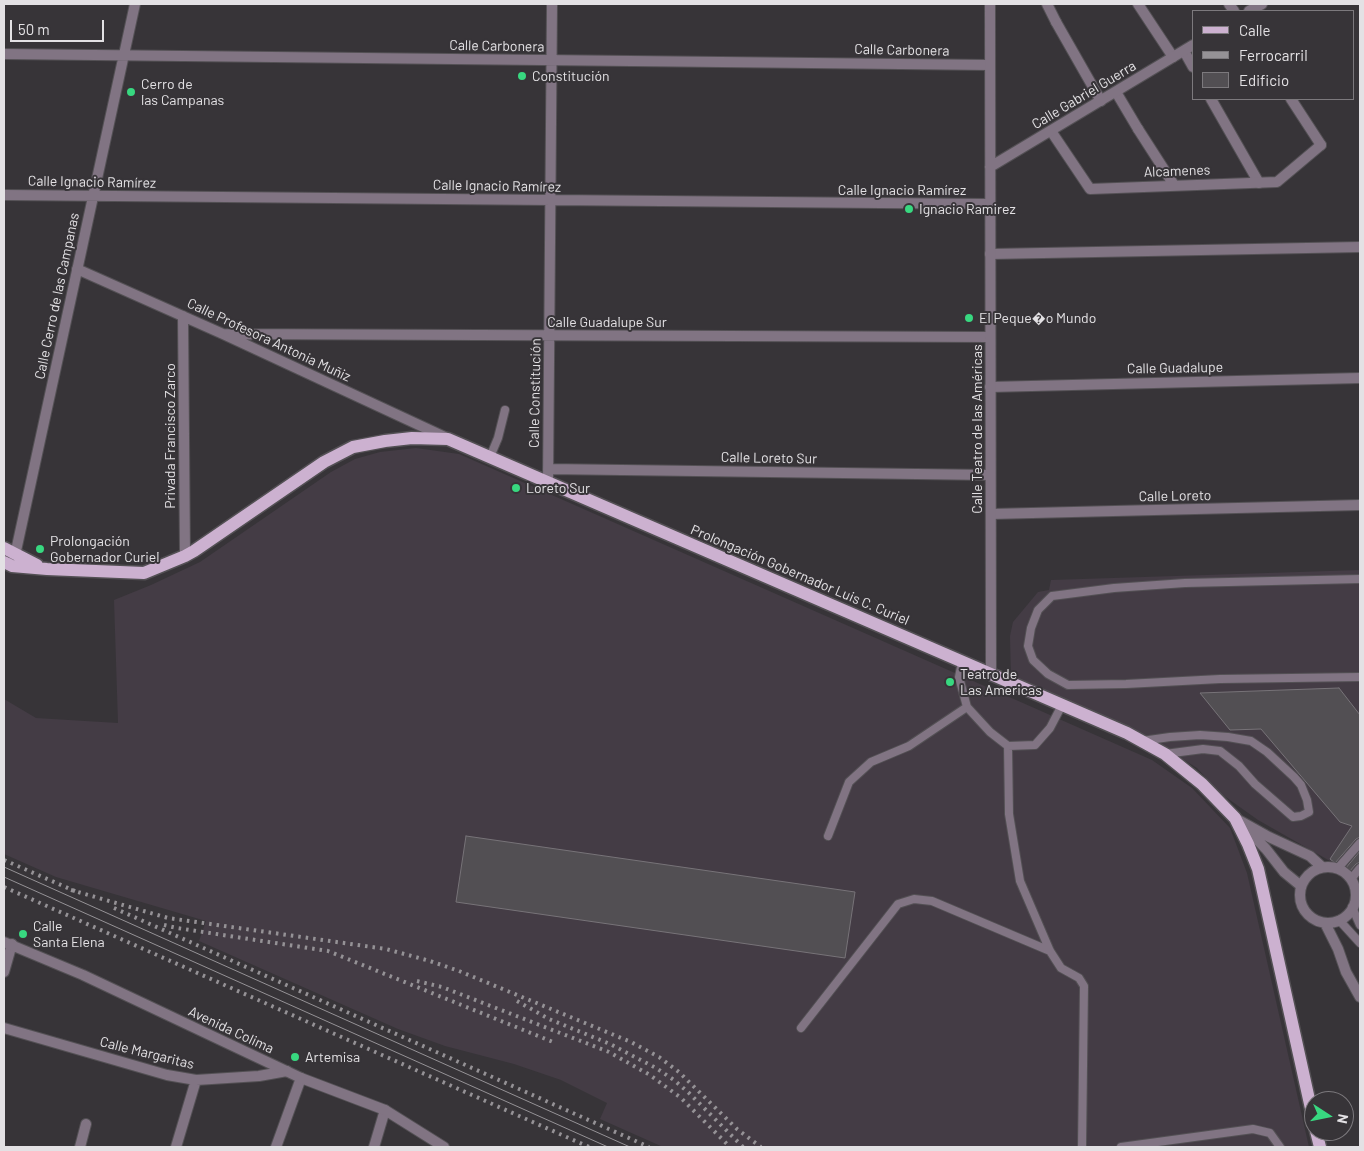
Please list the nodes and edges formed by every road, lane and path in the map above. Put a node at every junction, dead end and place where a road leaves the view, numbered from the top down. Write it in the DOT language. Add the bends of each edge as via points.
graph roads {
  1 [pos="135,4"];
  2 [pos="552,4"];
  3 [pos="990,4"];
  4 [pos="1047,4"];
  5 [pos="1138,4"];
  6 [pos="1188,48"];
  7 [pos="4,54"];
  8 [pos="124,55"];
  9 [pos="1173,57"];
  10 [pos="551,60"];
  11 [pos="1192,63"];
  12 [pos="990,65"];
  13 [pos="1116,92"];
  14 [pos="1212,100"];
  15 [pos="1292,100"];
  16 [pos="1101,101"];
  17 [pos="1051,131"];
  18 [pos="990,167"];
  19 [pos="1259,183"];
  20 [pos="1174,185"];
  21 [pos="4,195"];
  22 [pos="93,196"];
  23 [pos="550,201"];
  24 [pos="990,204"];
  25 [pos="1360,247"];
  26 [pos="990,254"];
  27 [pos="77,269"];
  28 [pos="183,316"];
  29 [pos="224,334"];
  30 [pos="549,335"];
  31 [pos="990,337"];
  32 [pos="1360,378"];
  33 [pos="990,387"];
  34 [pos="505,410"];
  35 [pos="448,438"];
  36 [pos="490,457"];
  37 [pos="548,475"];
  38 [pos="990,475"];
  39 [pos="1360,505"];
  40 [pos="990,514"];
  41 [pos="185,556"];
  42 [pos="9,558"];
  43 [pos="1360,579"];
  44 [pos="962,662"];
  45 [pos="991,674"];
  46 [pos="1360,677"];
  47 [pos="1062,705"];
  48 [pos="967,707"];
  49 [pos="1220,737"];
  50 [pos="1142,741"];
  51 [pos="1008,746"];
  52 [pos="1220,751"];
  53 [pos="1165,754"];
  54 [pos="1235,818"];
  55 [pos="828,836"];
  56 [pos="1360,842"];
  57 [pos="1322,867"];
  58 [pos="1338,868"];
  59 [pos="1360,868"];
  60 [pos="1353,883"];
  61 [pos="1301,886"];
  62 [pos="1356,904"];
  63 [pos="1339,920"];
  64 [pos="1325,923"];
  65 [pos="1360,924"];
  66 [pos="8,943"];
  67 [pos="1360,943"];
  68 [pos="1050,951"];
  69 [pos="4,972"];
  70 [pos="1360,997"];
  71 [pos="4,1028"];
  72 [pos="801,1028"];
  73 [pos="287,1071"];
  74 [pos="301,1078"];
  75 [pos="196,1080"];
  76 [pos="1307,1091"];
  77 [pos="385,1110"];
  78 [pos="86,1124"];
  79 [pos="80,1147"];
  80 [pos="176,1147"];
  81 [pos="276,1147"];
  82 [pos="374,1147"];
  83 [pos="444,1147"];
  84 [pos="1082,1147"];
  85 [pos="1121,1147"];
  86 [pos="1280,1147"];
  1 -- 8 [label="street, Calle Cerro de las Campanas"];
  2 -- 10 [label="street, Calle Constitución"];
  3 -- 12 [label="street, Calle Teatro de las Américas"];
  4 -- 16 [label="street"];
  5 -- 9 [label="street"];
  6 -- 9 [label="street, Calle Gabriel Guerra"];
  6 -- 11 [label="street"];
  7 -- 8 [label="street, Calle Carbonera"];
  8 -- 10 [label="street, Calle Carbonera"];
  8 -- 22 [label="street, Calle Cerro de las Campanas"];
  9 -- 13 [label="street, Calle Gabriel Guerra"];
  10 -- 12 [label="street, Calle Carbonera"];
  10 -- 23 [label="street, Calle Constitución"];
  12 -- 18 [label="street, Calle Teatro de las Américas"];
  13 -- 16 [label="street, Calle Gabriel Guerra"];
  13 -- 20 [label="street"];
  14 -- 19 [label="street"];
  15 -- 19 [label="street, Alcamenes" via="1321,145 1277,182"];
  16 -- 17 [label="street, Calle Gabriel Guerra"];
  17 -- 18 [label="street, Calle Gabriel Guerra"];
  17 -- 20 [label="street, Alcamenes" via="1090,189"];
  18 -- 24 [label="street, Calle Teatro de las Américas"];
  19 -- 20 [label="street, Alcamenes"];
  21 -- 22 [label="street, Calle Ignacio Ramírez"];
  22 -- 23 [label="street, Calle Ignacio Ramírez"];
  22 -- 27 [label="street, Calle Cerro de las Campanas"];
  23 -- 24 [label="street, Calle Ignacio Ramírez"];
  23 -- 30 [label="street, Calle Constitución"];
  24 -- 26 [label="street, Calle Teatro de las Américas"];
  25 -- 26 [label="street"];
  26 -- 31 [label="street, Calle Teatro de las Américas"];
  27 -- 28 [label="street, Calle Profesora Antonia Muñiz"];
  27 -- 42 [label="street, Calle Cerro de las Campanas"];
  28 -- 29 [label="street, Calle Profesora Antonia Muñiz"];
  28 -- 41 [label="street, Privada Francisco Zarco"];
  29 -- 30 [label="street, Calle Guadalupe Sur"];
  29 -- 35 [label="street, Calle Profesora Antonia Muñiz"];
  30 -- 31 [label="street, Calle Guadalupe Sur"];
  30 -- 37 [label="street, Calle Constitución"];
  31 -- 33 [label="street, Calle Teatro de las Américas"];
  32 -- 33 [label="street, Calle Guadalupe"];
  33 -- 38 [label="street, Calle Teatro de las Américas"];
  34 -- 36 [label="lane"];
  35 -- 36 [label="main road, Prolongación Gobernador Luis C. Curiel"];
  35 -- 41 [label="main road, Prolongación Gobernador Luis C. Curiel" via="412,438 354,447 324,462"];
  36 -- 37 [label="main road, Prolongación Gobernador Luis C. Curiel"];
  37 -- 38 [label="street, Calle Loreto Sur"];
  37 -- 44 [label="main road, Prolongación Gobernador Luis C. Curiel"];
  38 -- 40 [label="street, Calle Teatro de las Américas"];
  39 -- 40 [label="street, Calle Loreto"];
  40 -- 45 [label="street, Calle Teatro de las Américas"];
  41 -- 42 [label="main road, Prolongación Gobernador Luis C. Curiel" via="144,573 47,569"];
  43 -- 46 [label="lane" via="1185,583 1052,596 1038,610 1028,646 1033,660 1068,686"];
  44 -- 45 [label="main road, Prolongación Gobernador Luis C. Curiel"];
  44 -- 48 [label="lane" via="959,676"];
  45 -- 47 [label="main road, Prolongación Gobernador Luis C. Curiel"];
  47 -- 50 [label="main road, Prolongación Gobernador Luis C. Curiel"];
  47 -- 51 [label="lane" via="1050,728 1035,745"];
  48 -- 51 [label="lane"];
  48 -- 55 [label="lane" via="909,746 871,762 849,782"];
  49 -- 50 [label="lane" via="1200,735"];
  49 -- 52 [label="lane"];
  49 -- 52 [label="lane" via="1251,741 1267,752 1301,785 1309,812 1293,817"];
  50 -- 53 [label="main road, Prolongación Gobernador Luis C. Curiel"];
  51 -- 68 [label="lane" via="1009,814 1020,881"];
  52 -- 53 [label="lane" via="1203,749"];
  53 -- 54 [label="main road, Prolongación Gobernador Luis C. Curiel" via="1202,784"];
  54 -- 57 [label="street" via="1310,856"];
  54 -- 61 [label="street"];
  54 -- 76 [label="main road, Prolongación Gobernador Luis C. Curiel" via="1262,883"];
  56 -- 58 [label="lane"];
  57 -- 58 [label="street"];
  57 -- 61 [label="street" via="1309,874"];
  58 -- 60 [label="street"];
  59 -- 60 [label="lane"];
  60 -- 62 [label="street"];
  61 -- 64 [label="street" via="1302,907 1312,918"];
  62 -- 63 [label="street"];
  62 -- 65 [label="lane"];
  63 -- 64 [label="street"];
  63 -- 67 [label="lane"];
  64 -- 70 [label="street"];
  66 -- 69 [label="street"];
  66 -- 73 [label="street, Avenida Colima"];
  68 -- 72 [label="lane" via="932,901 914,899 898,904"];
  68 -- 84 [label="lane" via="1062,968 1080,978 1084,986"];
  71 -- 75 [label="street, Calle Margaritas" via="167,1075"];
  73 -- 74 [label="street, Avenida Colima"];
  73 -- 75 [label="street, Calle Margaritas"];
  74 -- 77 [label="street, Avenida Colima"];
  74 -- 81 [label="street"];
  75 -- 80 [label="street"];
  77 -- 82 [label="street"];
  77 -- 83 [label="street, Avenida Colima"];
  78 -- 79 [label="street"];
  85 -- 86 [label="lane" via="1253,1129 1270,1133"];
}
